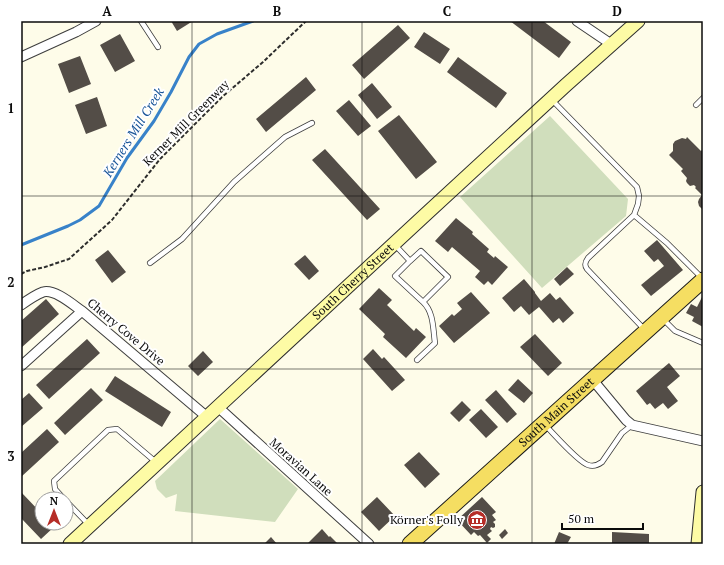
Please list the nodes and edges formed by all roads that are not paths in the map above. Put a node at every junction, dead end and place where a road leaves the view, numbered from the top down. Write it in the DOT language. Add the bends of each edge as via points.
graph roads {
  1 [pos="96,21"];
  2 [pos="141,21"];
  3 [pos="577,21"];
  4 [pos="638,21"];
  5 [pos="611,44"];
  6 [pos="158,48"];
  7 [pos="21,57"];
  8 [pos="703,98"];
  9 [pos="551,99"];
  10 [pos="696,105"];
  11 [pos="312,123"];
  12 [pos="634,215"];
  13 [pos="394,243"];
  14 [pos="410,261"];
  15 [pos="150,263"];
  16 [pos="703,279"];
  17 [pos="423,302"];
  18 [pos="21,305"];
  19 [pos="82,311"];
  20 [pos="661,318"];
  21 [pos="646,331"];
  22 [pos="703,343"];
  23 [pos="416,360"];
  24 [pos="21,366"];
  25 [pos="592,379"];
  26 [pos="218,407"];
  27 [pos="207,417"];
  28 [pos="544,424"];
  29 [pos="632,425"];
  30 [pos="703,442"];
  31 [pos="158,463"];
  32 [pos="57,491"];
  33 [pos="703,492"];
  34 [pos="74,509"];
  35 [pos="90,526"];
  36 [pos="70,544"];
  37 [pos="369,544"];
  38 [pos="410,544"];
  39 [pos="698,544"];
  1 -- 7 [label="street"];
  2 -- 6 [label="lane"];
  3 -- 5 [label="street"];
  4 -- 5 [label="main road, South Cherry Street"];
  5 -- 9 [label="main road, South Cherry Street"];
  8 -- 10 [label="lane"];
  9 -- 12 [label="lane" via="637,187 639,196"];
  9 -- 13 [label="main road, South Cherry Street"];
  11 -- 15 [label="lane" via="285,137 234,182 182,239"];
  12 -- 16 [label="lane"];
  12 -- 21 [label="lane" via="588,258 585,264"];
  13 -- 14 [label="lane"];
  13 -- 26 [label="main road, South Cherry Street"];
  14 -- 17 [label="lane" via="395,276"];
  14 -- 17 [label="lane" via="422,251 448,277"];
  16 -- 20 [label="main road, South Main Street"];
  17 -- 23 [label="lane" via="430,313 435,343"];
  18 -- 19 [label="street, Cherry Cove Drive" via="43,292 52,292"];
  19 -- 24 [label="street"];
  19 -- 27 [label="street, Cherry Cove Drive"];
  20 -- 21 [label="main road, South Main Street"];
  20 -- 22 [label="lane" via="676,331"];
  21 -- 25 [label="main road, South Main Street"];
  25 -- 28 [label="main road, South Main Street"];
  25 -- 29 [label="street"];
  26 -- 27 [label="main road, South Cherry Street"];
  26 -- 37 [label="street, Moravian Lane"];
  27 -- 31 [label="main road, South Cherry Street"];
  28 -- 29 [label="lane" via="572,453 589,466 602,462 622,434"];
  28 -- 38 [label="main road, South Main Street"];
  29 -- 30 [label="street"];
  31 -- 32 [label="lane" via="117,429 108,430 54,481"];
  31 -- 35 [label="main road, South Cherry Street"];
  33 -- 39 [label="main road"];
  34 -- 35 [label="lane"];
  35 -- 36 [label="main road, South Cherry Street"];
}
